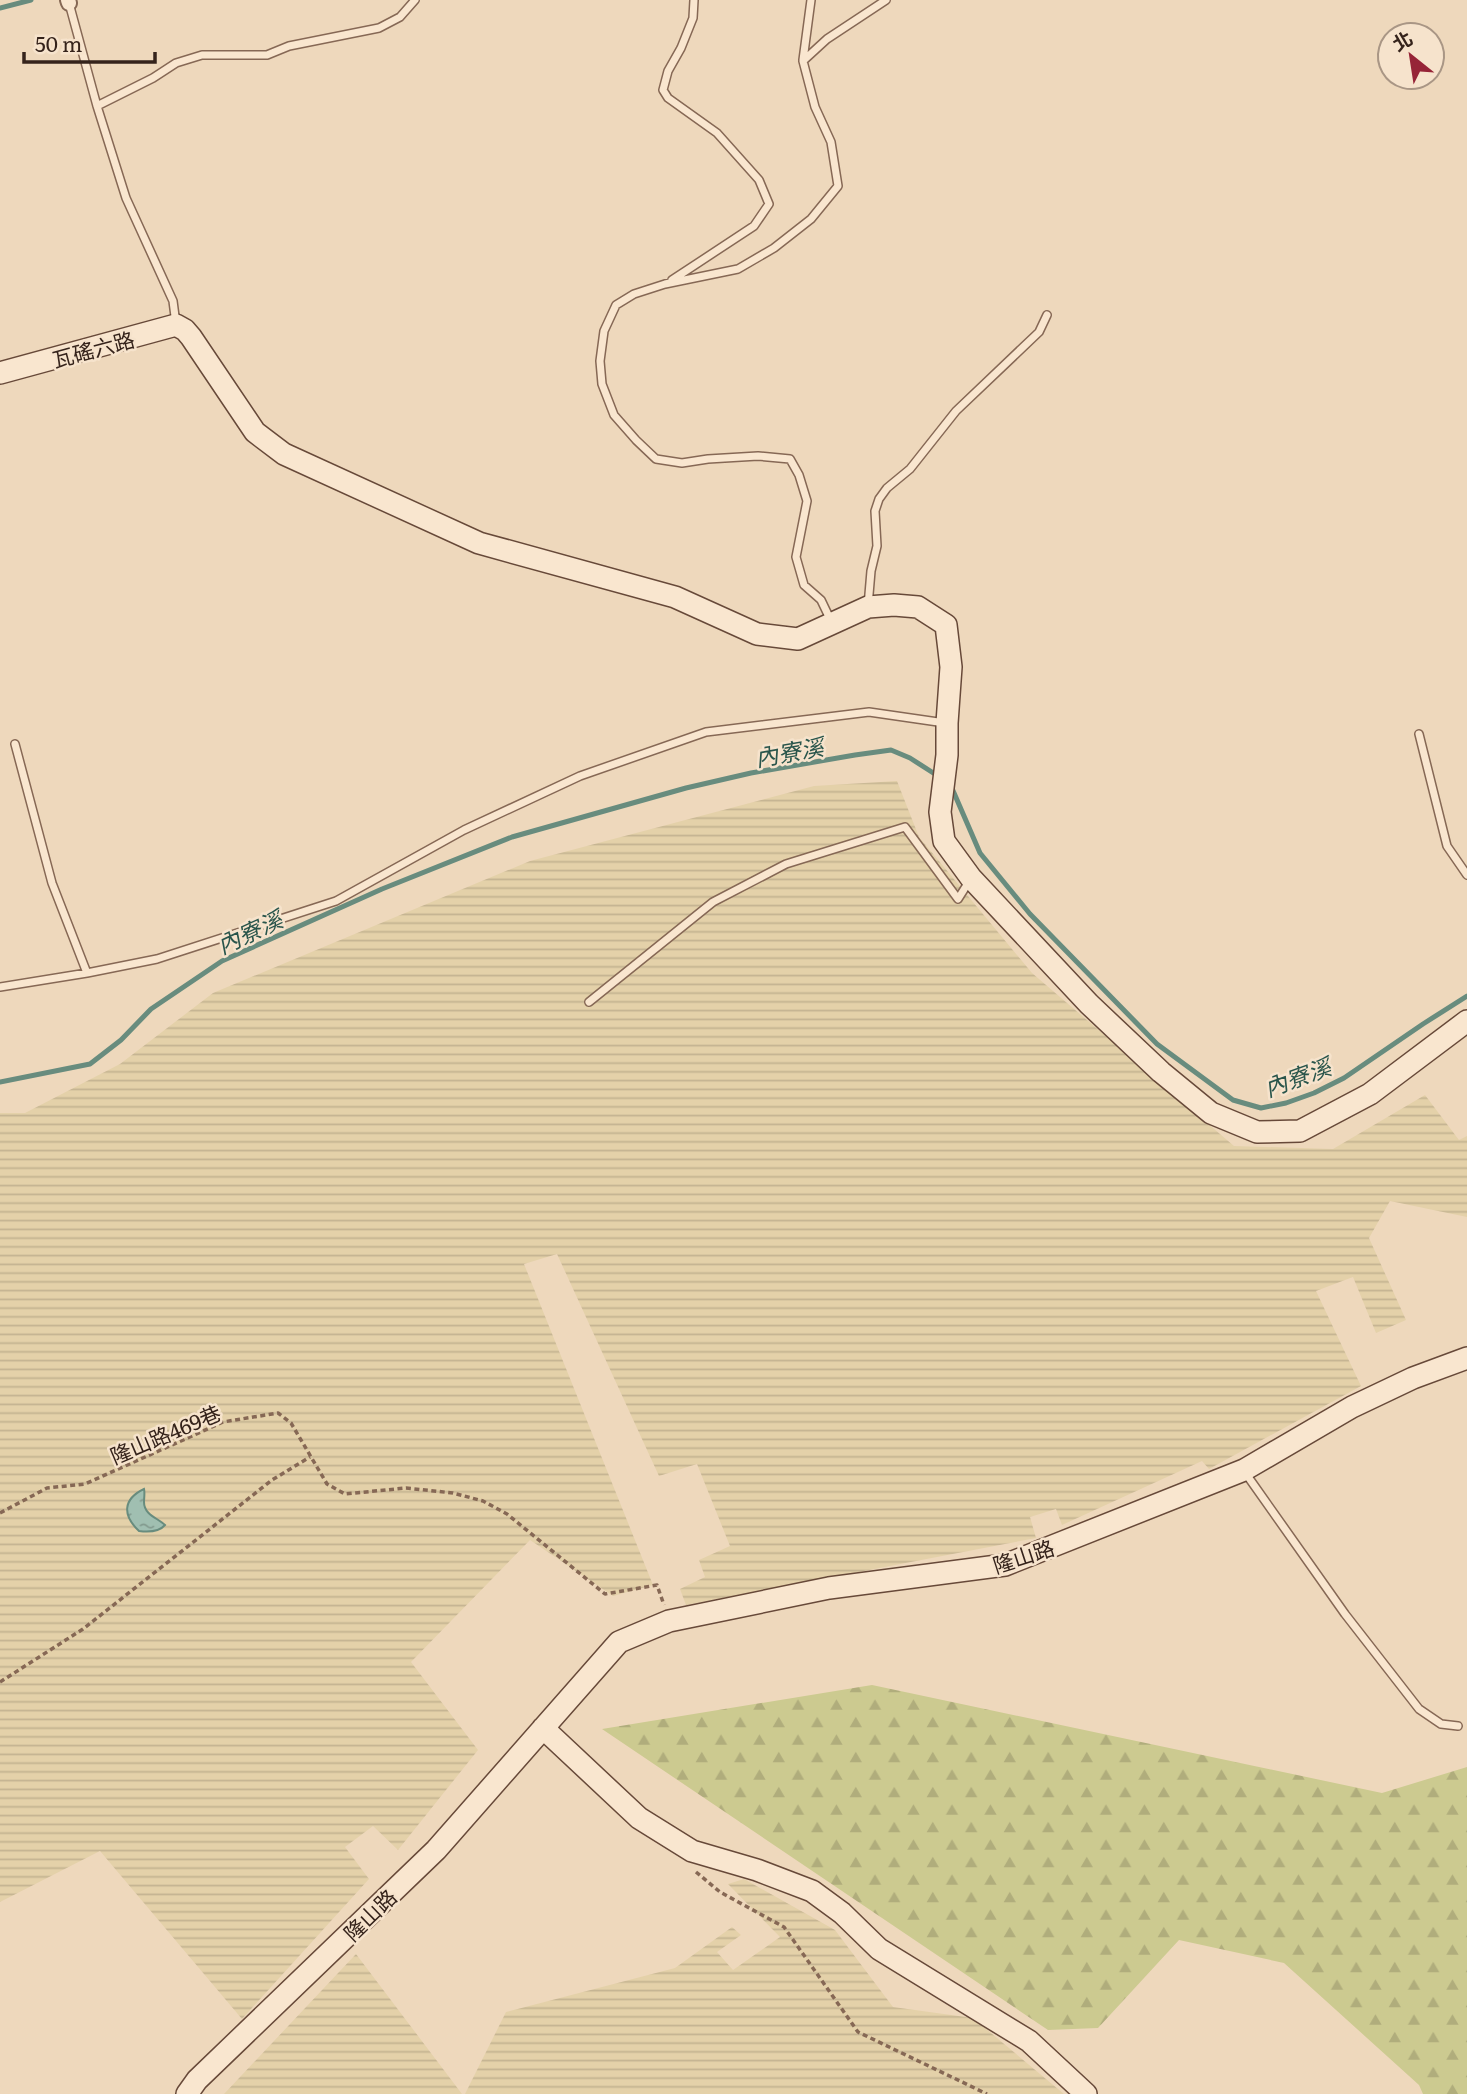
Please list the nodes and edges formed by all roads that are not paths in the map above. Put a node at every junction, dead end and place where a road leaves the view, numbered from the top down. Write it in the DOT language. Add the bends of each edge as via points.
graph roads {
  1 [pos="415,0"];
  2 [pos="694,0"];
  3 [pos="811,0"];
  4 [pos="886,0"];
  5 [pos="69,1"];
  6 [pos="803,61"];
  7 [pos="97,106"];
  8 [pos="665,284"];
  9 [pos="1047,315"];
  10 [pos="181,328"];
  11 [pos="0,373"];
  12 [pos="868,607"];
  13 [pos="832,623"];
  14 [pos="947,723"];
  15 [pos="1419,734"];
  16 [pos="15,744"];
  17 [pos="1467,875"];
  18 [pos="971,878"];
  19 [pos="87,973"];
  20 [pos="0,987"];
  21 [pos="589,1003"];
  22 [pos="1467,1021"];
  23 [pos="1467,1358"];
  24 [pos="1244,1470"];
  25 [pos="1458,1726"];
  26 [pos="544,1728"];
  27 [pos="187,2094"];
  28 [pos="1086,2094"];
  1 -- 7 [label="lane" via="400,17 379,28 289,46 267,55 202,55 176,63"];
  2 -- 8 [label="lane" via="693,18 667,71 663,90 717,133 759,180 769,204 754,226"];
  3 -- 6 [label="lane"];
  4 -- 6 [label="lane" via="827,39"];
  5 -- 7 [label="lane"];
  6 -- 8 [label="lane" via="815,107 831,142 838,186 811,219 738,269"];
  7 -- 10 [label="lane" via="126,198"];
  8 -- 13 [label="lane" via="616,305 604,331 602,384 614,415 656,459 682,463 758,456 790,459 807,501 796,556 804,585 821,600"];
  9 -- 12 [label="lane" via="1039,332 956,411 910,469 879,499"];
  10 -- 11 [label="street, 瓦磘六路"];
  10 -- 13 [label="street" via="255,432 314,469 479,543 675,597 757,634 798,639"];
  12 -- 13 [label="street"];
  12 -- 14 [label="street" via="918,607 946,625 951,667"];
  14 -- 18 [label="street" via="940,812 944,841"];
  14 -- 19 [label="lane" via="869,712 706,732 580,776 464,830 336,901 157,959"];
  15 -- 17 [label="lane" via="1447,846"];
  16 -- 19 [label="lane" via="52,883"];
  18 -- 21 [label="lane" via="958,899 905,827 786,864 713,902"];
  18 -- 22 [label="street" via="1089,1004 1161,1072 1211,1113 1256,1132 1300,1131 1370,1094"];
  19 -- 20 [label="lane"];
  23 -- 24 [label="street, 隆山路" via="1352,1407"];
  24 -- 25 [label="lane" via="1345,1614 1419,1709 1441,1724"];
  24 -- 26 [label="street, 隆山路" via="1005,1565 829,1588 668,1621 619,1642"];
  26 -- 27 [label="street, 隆山路" via="436,1850"];
  26 -- 28 [label="street" via="639,1818 692,1851 812,1891 879,1949 1029,2041"];
}
